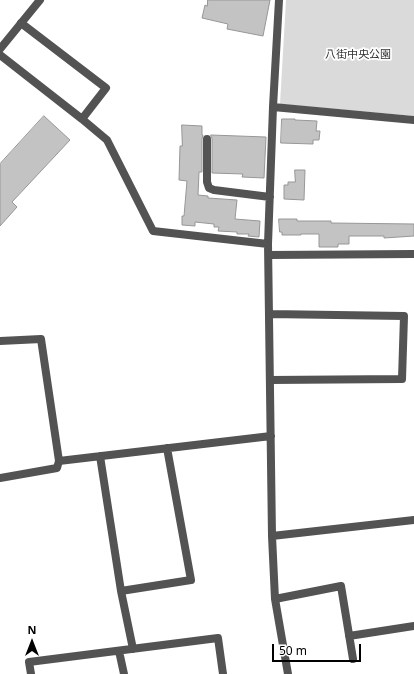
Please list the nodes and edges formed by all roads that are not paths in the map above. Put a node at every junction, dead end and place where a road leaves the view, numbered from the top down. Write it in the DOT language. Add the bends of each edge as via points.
graph roads {
  1 [pos="40,0"];
  2 [pos="279,0"];
  3 [pos="21,23"];
  4 [pos="0,49"];
  5 [pos="0,54"];
  6 [pos="273,107"];
  7 [pos="82,119"];
  8 [pos="414,120"];
  9 [pos="206,139"];
  10 [pos="270,197"];
  11 [pos="268,244"];
  12 [pos="414,254"];
  13 [pos="269,255"];
  14 [pos="269,314"];
  15 [pos="0,341"];
  16 [pos="270,380"];
  17 [pos="271,436"];
  18 [pos="167,448"];
  19 [pos="100,456"];
  20 [pos="59,461"];
  21 [pos="0,478"];
  22 [pos="414,520"];
  23 [pos="272,536"];
  24 [pos="121,592"];
  25 [pos="275,599"];
  26 [pos="414,626"];
  27 [pos="350,636"];
  28 [pos="133,649"];
  29 [pos="119,651"];
  30 [pos="354,659"];
  31 [pos="32,674"];
  32 [pos="124,674"];
  33 [pos="223,674"];
  34 [pos="288,674"];
  1 -- 3 [label="street"];
  2 -- 6 [label="street"];
  3 -- 4 [label="street"];
  3 -- 7 [label="street" via="106,88"];
  5 -- 7 [label="street"];
  6 -- 8 [label="street"];
  6 -- 10 [label="street"];
  7 -- 11 [label="street" via="107,140 153,231"];
  9 -- 10 [label="street" via="209,188"];
  10 -- 11 [label="street"];
  11 -- 13 [label="street"];
  12 -- 13 [label="street"];
  13 -- 14 [label="street"];
  14 -- 16 [label="street"];
  14 -- 16 [label="street" via="404,316 402,379"];
  15 -- 20 [label="street" via="41,339"];
  16 -- 17 [label="street"];
  17 -- 18 [label="street"];
  17 -- 23 [label="street"];
  18 -- 19 [label="street"];
  18 -- 24 [label="street" via="191,580"];
  19 -- 20 [label="street"];
  19 -- 24 [label="street"];
  20 -- 21 [label="street" via="57,468"];
  22 -- 23 [label="street"];
  23 -- 25 [label="street"];
  24 -- 28 [label="street"];
  25 -- 27 [label="street" via="341,586"];
  25 -- 34 [label="street"];
  26 -- 27 [label="street"];
  27 -- 30 [label="street"];
  28 -- 29 [label="street"];
  28 -- 33 [label="street" via="218,638"];
  29 -- 31 [label="street" via="29,662"];
  29 -- 32 [label="street"];
}
